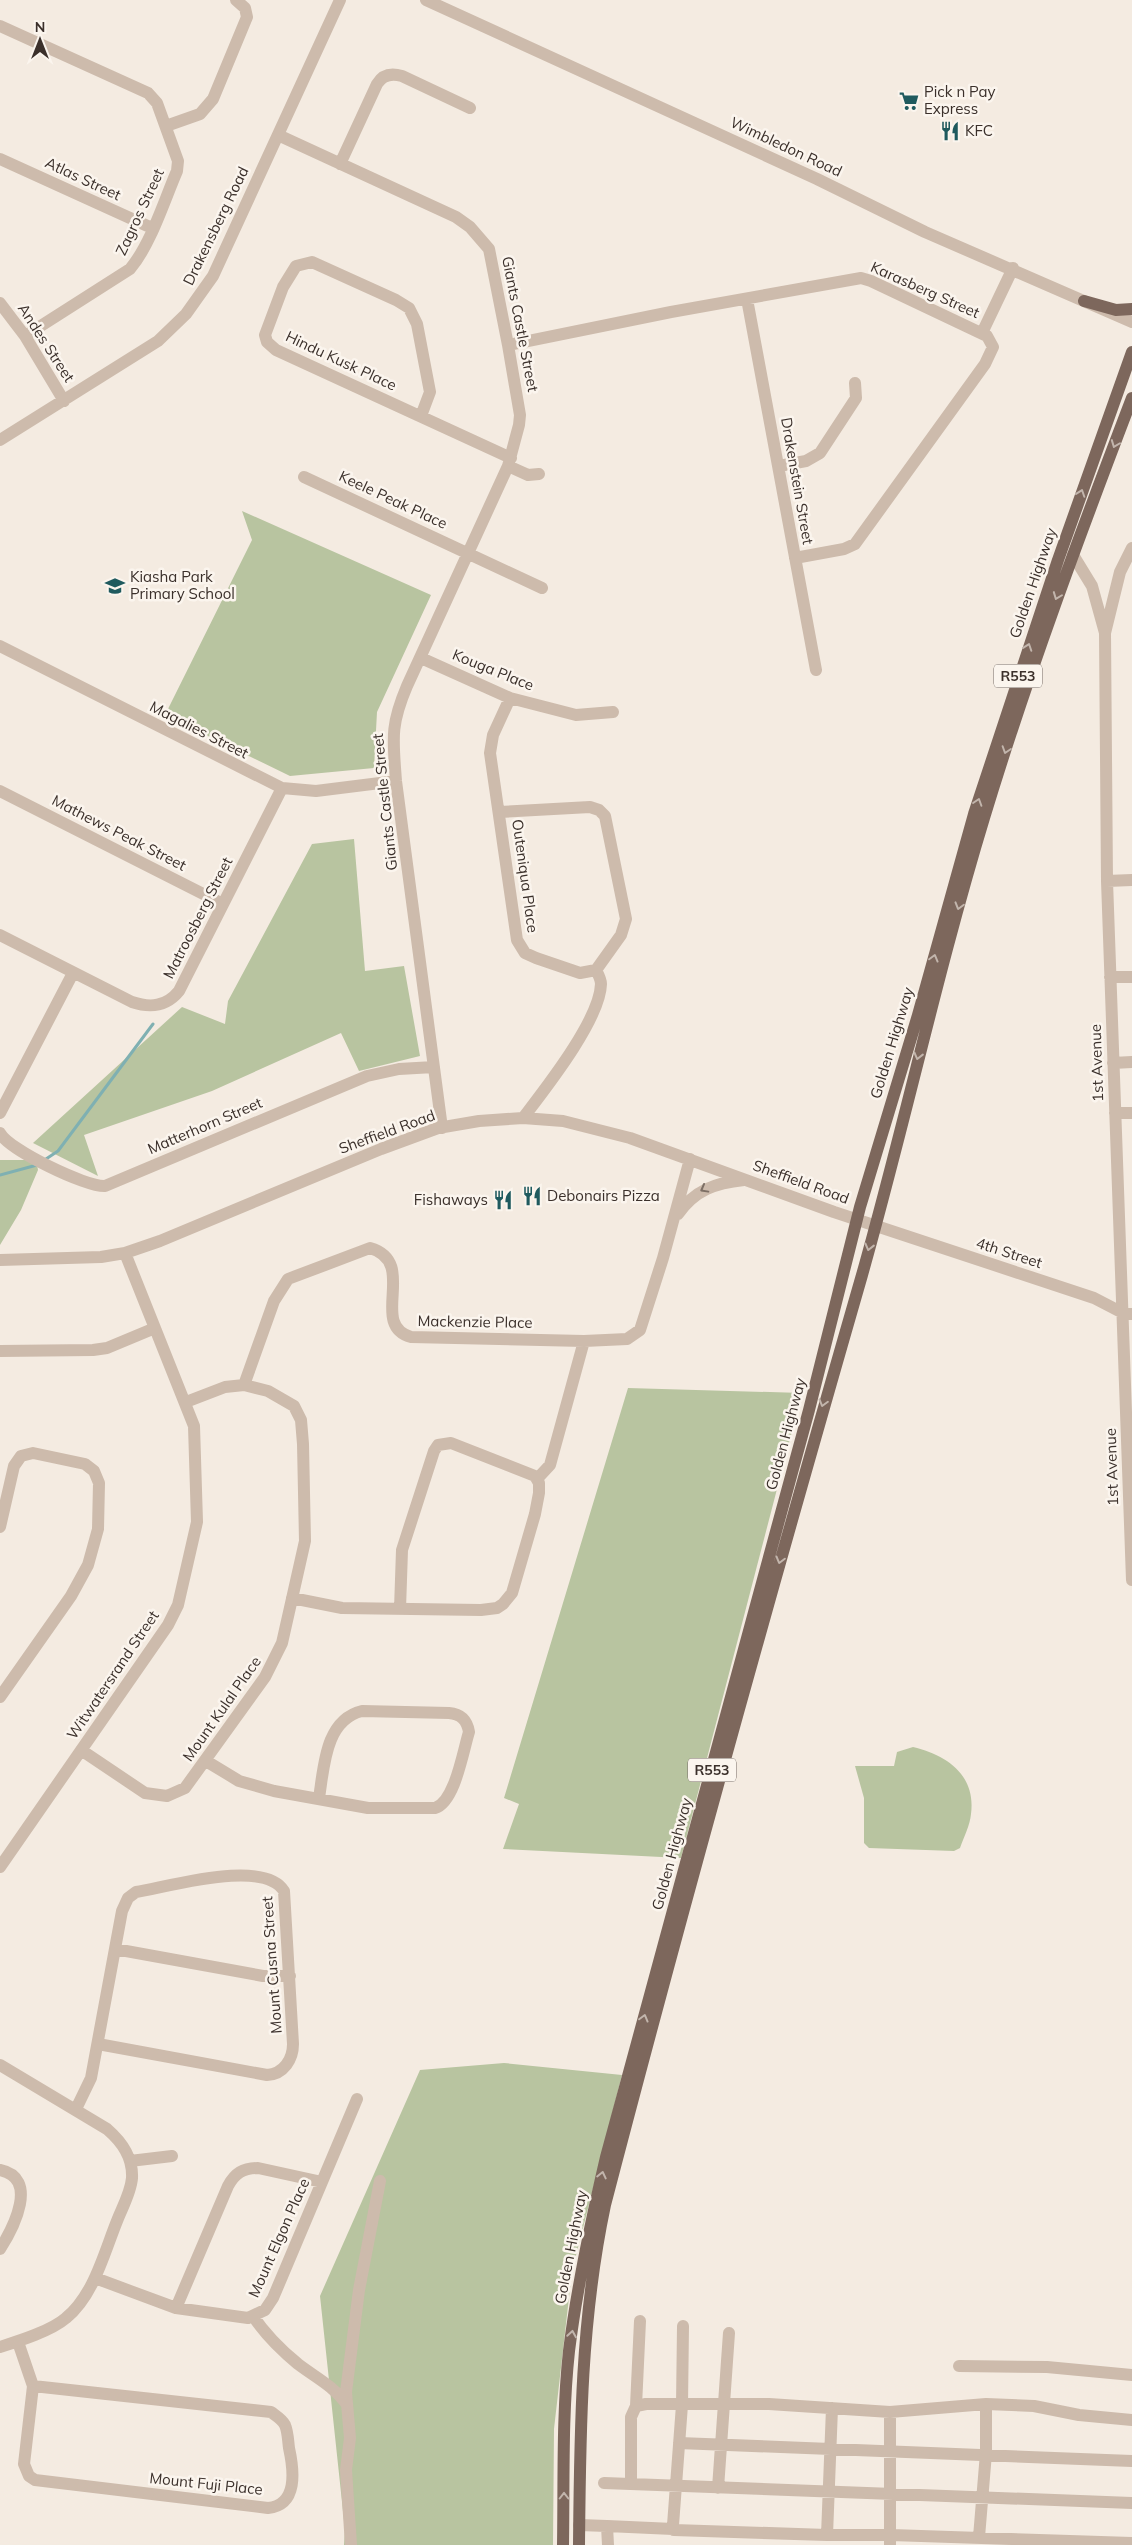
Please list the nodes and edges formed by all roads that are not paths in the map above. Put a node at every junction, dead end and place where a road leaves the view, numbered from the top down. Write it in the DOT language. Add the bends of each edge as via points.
graph roads {
  1 [pos="236,0"];
  2 [pos="340,0"];
  3 [pos="426,0"];
  4 [pos="0,26"];
  5 [pos="470,108"];
  6 [pos="166,126"];
  7 [pos="278,136"];
  8 [pos="0,159"];
  9 [pos="340,164"];
  10 [pos="152,228"];
  11 [pos="1013,268"];
  12 [pos="747,299"];
  13 [pos="1084,301"];
  14 [pos="0,304"];
  15 [pos="1132,309"];
  16 [pos="1132,322"];
  17 [pos="982,333"];
  18 [pos="25,336"];
  19 [pos="508,344"];
  20 [pos="1132,352"];
  21 [pos="855,383"];
  22 [pos="1132,398"];
  23 [pos="64,401"];
  24 [pos="421,416"];
  25 [pos="0,440"];
  26 [pos="509,462"];
  27 [pos="779,466"];
  28 [pos="539,474"];
  29 [pos="304,477"];
  30 [pos="468,552"];
  31 [pos="1131,554"];
  32 [pos="1073,555"];
  33 [pos="795,558"];
  34 [pos="542,588"];
  35 [pos="1105,632"];
  36 [pos="0,646"];
  37 [pos="421,658"];
  38 [pos="816,670"];
  39 [pos="510,698"];
  40 [pos="613,712"];
  41 [pos="396,781"];
  42 [pos="282,788"];
  43 [pos="0,791"];
  44 [pos="499,812"];
  45 [pos="1132,880"];
  46 [pos="1107,881"];
  47 [pos="223,904"];
  48 [pos="0,935"];
  49 [pos="596,970"];
  50 [pos="73,973"];
  51 [pos="1110,977"];
  52 [pos="1132,977"];
  53 [pos="1132,1062"];
  54 [pos="1113,1063"];
  55 [pos="434,1067"];
  56 [pos="1132,1112"];
  57 [pos="0,1113"];
  58 [pos="1115,1113"];
  59 [pos="523,1118"];
  60 [pos="442,1128"];
  61 [pos="0,1133"];
  62 [pos="690,1159"];
  63 [pos="746,1180"];
  64 [pos="674,1220"];
  65 [pos="857,1220"];
  66 [pos="874,1225"];
  67 [pos="125,1253"];
  68 [pos="0,1260"];
  69 [pos="1127,1313"];
  70 [pos="155,1328"];
  71 [pos="584,1341"];
  72 [pos="0,1351"];
  73 [pos="244,1385"];
  74 [pos="186,1402"];
  75 [pos="1129,1404"];
  76 [pos="537,1479"];
  77 [pos="1131,1492"];
  78 [pos="0,1527"];
  79 [pos="1132,1559"];
  80 [pos="1132,1580"];
  81 [pos="292,1598"];
  82 [pos="400,1609"];
  83 [pos="0,1696"];
  84 [pos="81,1750"];
  85 [pos="206,1761"];
  86 [pos="319,1798"];
  87 [pos="0,1867"];
  88 [pos="115,1949"];
  89 [pos="290,1976"];
  90 [pos="98,2044"];
  91 [pos="0,2065"];
  92 [pos="358,2099"];
  93 [pos="76,2110"];
  94 [pos="172,2156"];
  95 [pos="130,2161"];
  96 [pos="0,2170"];
  97 [pos="380,2181"];
  98 [pos="322,2182"];
  99 [pos="0,2249"];
  100 [pos="95,2278"];
  101 [pos="176,2308"];
  102 [pos="253,2316"];
  103 [pos="640,2321"];
  104 [pos="683,2326"];
  105 [pos="729,2332"];
  106 [pos="18,2342"];
  107 [pos="0,2347"];
  108 [pos="959,2366"];
  109 [pos="1132,2375"];
  110 [pos="33,2386"];
  111 [pos="346,2403"];
  112 [pos="986,2404"];
  113 [pos="682,2405"];
  114 [pos="725,2405"];
  115 [pos="636,2406"];
  116 [pos="832,2408"];
  117 [pos="890,2412"];
  118 [pos="1132,2420"];
  119 [pos="679,2443"];
  120 [pos="722,2446"];
  121 [pos="829,2450"];
  122 [pos="891,2450"];
  123 [pos="986,2454"];
  124 [pos="1132,2461"];
  125 [pos="604,2483"];
  126 [pos="631,2483"];
  127 [pos="676,2486"];
  128 [pos="718,2488"];
  129 [pos="828,2492"];
  130 [pos="891,2493"];
  131 [pos="984,2496"];
  132 [pos="1132,2503"];
  133 [pos="579,2525"];
  134 [pos="607,2526"];
  135 [pos="673,2529"];
  136 [pos="827,2536"];
  137 [pos="979,2537"];
  138 [pos="891,2540"];
  139 [pos="1132,2543"];
  140 [pos="351,2545"];
  141 [pos="563,2545"];
  142 [pos="579,2545"];
  143 [pos="608,2545"];
  1 -- 6 [label="street" via="245,8 247,17 213,99 200,114"];
  2 -- 7 [label="street, Drakensberg Road"];
  3 -- 11 [label="street, Wimbledon Road" via="817,179 925,232"];
  4 -- 6 [label="street, Zagros Street" via="142,90 156,100"];
  5 -- 9 [label="street" via="402,76 387,75 377,84"];
  6 -- 10 [label="street, Zagros Street" via="178,165"];
  7 -- 9 [label="street, Giants Castle Street"];
  7 -- 23 [label="street, Drakensberg Road" via="213,276 186,314 158,342"];
  8 -- 10 [label="street, Atlas Street"];
  9 -- 19 [label="street, Giants Castle Street" via="456,217 481,238 489,249"];
  10 -- 18 [label="street, Zagros Street" via="141,255 130,269"];
  11 -- 13 [label="street, Wimbledon Road"];
  11 -- 17 [label="street"];
  12 -- 17 [label="street, Karasberg Street" via="861,278"];
  12 -- 19 [label="street, Karasberg Street"];
  12 -- 27 [label="street, Drakenstein Street"];
  13 -- 15 [label="main road" via="1116,310"];
  13 -- 16 [label="street, Wimbledon Road"];
  14 -- 18 [label="street, Andes Street"];
  17 -- 33 [label="street, Karasberg Street" via="992,342 991,354 855,544"];
  18 -- 23 [label="street, Andes Street"];
  19 -- 26 [label="street, Giants Castle Street" via="520,416"];
  65 -- 20 [label="main road, Golden Highway / R553, one-way" via="988,769"];
  21 -- 27 [label="street" via="856,398 820,453 806,461"];
  22 -- 32 [label="main road, Golden Highway / R553, one-way"];
  23 -- 25 [label="street, Drakensberg Road"];
  24 -- 24 [label="street, Hindu Kusk Place" via="318,371 276,350 267,342 267,327 283,287 296,266 312,262 409,308 417,324 430,392"];
  24 -- 26 [label="street, Hindu Kusk Place"];
  26 -- 28 [label="street" via="528,475"];
  26 -- 30 [label="street, Giants Castle Street"];
  27 -- 33 [label="street, Drakenstein Street"];
  29 -- 30 [label="street, Keele Peak Place"];
  30 -- 34 [label="street, Keele Peak Place"];
  30 -- 37 [label="street, Giants Castle Street"];
  31 -- 35 [label="street, 1st Avenue" via="1120,572"];
  32 -- 35 [label="street" via="1092,586"];
  32 -- 66 [label="main road, Golden Highway / R553, one-way" via="1046,626 984,817"];
  33 -- 38 [label="street, Drakenstein Street"];
  35 -- 46 [label="street, 1st Avenue"];
  36 -- 42 [label="street, Magalies Street"];
  37 -- 39 [label="street, Kouga Place"];
  37 -- 41 [label="street, Giants Castle Street" via="395,714 392,735"];
  39 -- 40 [label="street, Kouga Place" via="576,715"];
  39 -- 44 [label="street, Outeniqua Place" via="493,735 490,754"];
  41 -- 42 [label="street, Magalies Street" via="316,792"];
  41 -- 55 [label="street, Giants Castle Street"];
  42 -- 47 [label="street, Matroosberg Street"];
  43 -- 47 [label="street, Mathews Peak Street"];
  44 -- 49 [label="street, Outeniqua Place" via="514,929 520,947 536,958 580,973"];
  44 -- 49 [label="street, Outeniqua Place" via="590,807 600,810 605,816 626,919 621,935"];
  45 -- 46 [label="street"];
  46 -- 51 [label="street, 1st Avenue"];
  47 -- 50 [label="street, Matroosberg Street" via="179,990 169,1001 151,1006 132,1002"];
  48 -- 50 [label="street, Matroosberg Street"];
  49 -- 59 [label="street" via="601,984 595,1009 574,1046"];
  50 -- 57 [label="street"];
  51 -- 52 [label="street"];
  51 -- 54 [label="street, 1st Avenue"];
  53 -- 54 [label="street"];
  54 -- 58 [label="street, 1st Avenue"];
  55 -- 60 [label="street, Giants Castle Street"];
  55 -- 61 [label="street, Matterhorn Street" via="399,1069 368,1076 106,1186 92,1186 41,1161 7,1142"];
  56 -- 58 [label="street"];
  58 -- 69 [label="street, 1st Avenue"];
  59 -- 60 [label="street, Sheffield Road"];
  59 -- 62 [label="street, Sheffield Road" via="582,1124"];
  60 -- 67 [label="street, Sheffield Road"];
  62 -- 63 [label="street, Sheffield Road"];
  62 -- 64 [label="street, Mackenzie Place"];
  63 -- 64 [label="street, one-way" via="708,1186 690,1199"];
  63 -- 65 [label="street, Sheffield Road"];
  64 -- 71 [label="street, Mackenzie Place" via="640,1330 626,1339"];
  65 -- 66 [label="street, Sheffield Road"];
  141 -- 65 [label="main road, Golden Highway / R553, one-way" via="564,2431 569,2352 587,2237 807,1420"];
  66 -- 69 [label="street, 4th Street" via="1094,1298"];
  66 -- 133 [label="main road, Golden Highway / R553, one-way" via="789,1525 605,2205 582,2361"];
  67 -- 68 [label="street, Sheffield Road"];
  67 -- 70 [label="street, Witwatersrand Street"];
  69 -- 75 [label="street, 1st Avenue"];
  70 -- 72 [label="street" via="107,1348"];
  70 -- 74 [label="street, Witwatersrand Street"];
  71 -- 73 [label="street, Mackenzie Place" via="411,1337 403,1334 393,1320 393,1270 390,1262 380,1251 370,1248 288,1279 274,1301"];
  71 -- 76 [label="street" via="550,1465"];
  73 -- 74 [label="street, Mount Kulal Place" via="225,1387"];
  73 -- 81 [label="street, Mount Kulal Place" via="268,1391 288,1401 300,1420 306,1535"];
  74 -- 84 [label="street, Witwatersrand Street" via="194,1426 197,1522 178,1605 148,1656"];
  75 -- 77 [label="street, 1st Avenue"];
  76 -- 82 [label="street" via="540,1493 535,1514 512,1593 503,1604 490,1610"];
  76 -- 82 [label="street" via="470,1449 451,1443 438,1445 402,1550"];
  77 -- 79 [label="street, 1st Avenue"];
  78 -- 83 [label="street" via="14,1466 21,1456 33,1453 85,1464 97,1476 98,1529 88,1565 71,1596"];
  79 -- 80 [label="street, 1st Avenue"];
  81 -- 82 [label="street" via="342,1608"];
  81 -- 85 [label="street, Mount Kulal Place" via="275,1660"];
  84 -- 85 [label="street, Mount Kulal Place" via="145,1793 156,1796 167,1796 185,1788"];
  84 -- 87 [label="street, Witwatersrand Street"];
  85 -- 86 [label="street" via="249,1785"];
  86 -- 86 [label="street" via="368,1808 429,1809 441,1806 452,1790 469,1732 467,1723 459,1715 449,1713 362,1711 349,1715 329,1742"];
  88 -- 89 [label="street" via="264,1976"];
  88 -- 89 [label="street, Mount Cusna Street" via="123,1905 136,1892 238,1875 263,1877 274,1881 284,1891"];
  88 -- 90 [label="street, Mount Cusna Street"];
  89 -- 90 [label="street, Mount Cusna Street" via="293,2051 287,2064 273,2074"];
  90 -- 93 [label="street, Mount Cusna Street" via="91,2078"];
  91 -- 93 [label="street"];
  92 -- 98 [label="street, Mount Elgon Place"];
  93 -- 95 [label="street" via="122,2142"];
  94 -- 95 [label="street"];
  95 -- 100 [label="street" via="132,2178"];
  96 -- 99 [label="street" via="16,2177 22,2189 21,2199"];
  97 -- 111 [label="street" via="352,2340"];
  98 -- 101 [label="street" via="258,2168 247,2168 237,2173 228,2186"];
  98 -- 102 [label="street, Mount Elgon Place" via="273,2298 265,2310"];
  100 -- 101 [label="street, Mount Elgon Place"];
  100 -- 106 [label="street" via="76,2309 64,2320"];
  101 -- 102 [label="street, Mount Elgon Place"];
  102 -- 111 [label="street" via="274,2342 336,2390"];
  103 -- 115 [label="street"];
  104 -- 113 [label="street"];
  105 -- 114 [label="street"];
  106 -- 107 [label="street"];
  106 -- 110 [label="street, Mount Fuji Place"];
  108 -- 109 [label="street" via="1047,2367"];
  110 -- 110 [label="street, Mount Fuji Place" via="271,2412 285,2425 292,2465 288,2497 283,2503 268,2508 35,2480 29,2476 24,2464"];
  111 -- 140 [label="street"];
  112 -- 117 [label="street"];
  112 -- 118 [label="street" via="1034,2406"];
  112 -- 123 [label="street"];
  113 -- 114 [label="street"];
  113 -- 115 [label="street"];
  113 -- 119 [label="street"];
  114 -- 116 [label="street"];
  114 -- 120 [label="street"];
  115 -- 126 [label="street" via="631,2417"];
  116 -- 117 [label="street"];
  116 -- 121 [label="street"];
  117 -- 122 [label="street"];
  119 -- 120 [label="street"];
  119 -- 127 [label="street"];
  120 -- 121 [label="street"];
  120 -- 128 [label="street"];
  121 -- 122 [label="street"];
  121 -- 129 [label="street"];
  122 -- 123 [label="street"];
  122 -- 130 [label="street"];
  123 -- 124 [label="street"];
  123 -- 131 [label="street"];
  125 -- 126 [label="street"];
  126 -- 127 [label="street"];
  127 -- 128 [label="street"];
  127 -- 135 [label="street"];
  128 -- 129 [label="street"];
  129 -- 130 [label="street"];
  129 -- 136 [label="street"];
  130 -- 131 [label="street"];
  130 -- 138 [label="street"];
  131 -- 132 [label="street"];
  131 -- 137 [label="street"];
  133 -- 134 [label="street"];
  133 -- 142 [label="main road, Golden Highway / R553"];
  134 -- 135 [label="street"];
  134 -- 143 [label="street"];
  135 -- 136 [label="street" via="683,2532"];
  136 -- 138 [label="street"];
  137 -- 138 [label="street"];
  137 -- 139 [label="street"];
}
